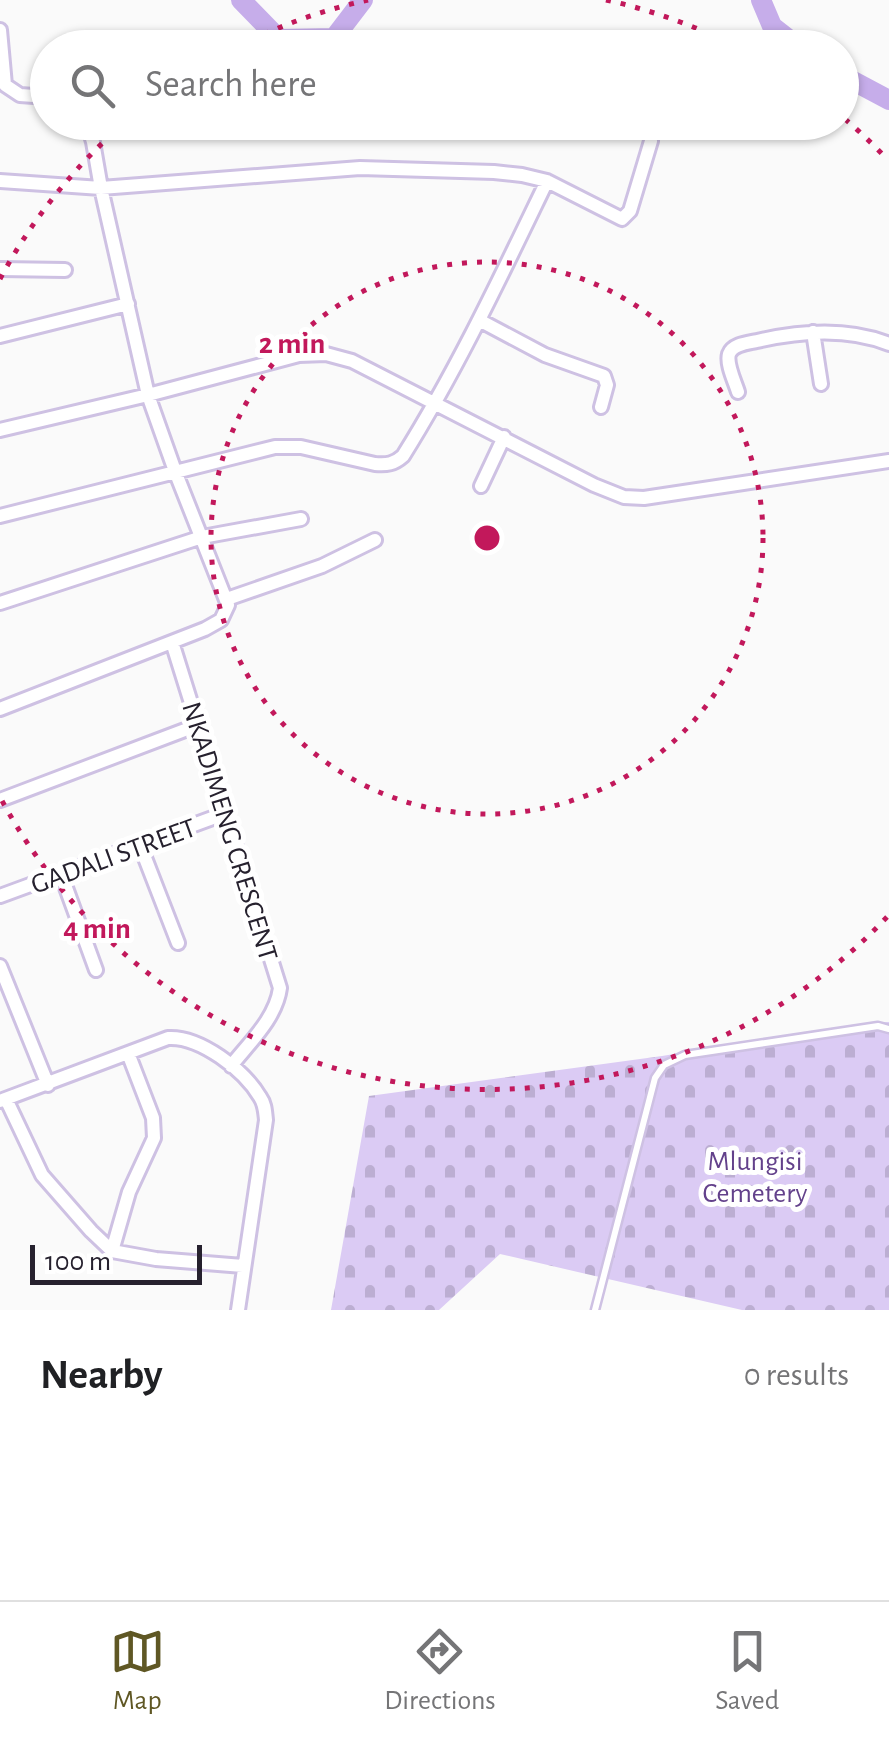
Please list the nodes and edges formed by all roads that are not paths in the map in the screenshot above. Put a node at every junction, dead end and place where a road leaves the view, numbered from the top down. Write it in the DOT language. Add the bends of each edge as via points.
graph roads {
  1 [pos="0,30"];
  2 [pos="30,95"];
  3 [pos="92,140"];
  4 [pos="650,141"];
  5 [pos="0,181"];
  6 [pos="547,182"];
  7 [pos="102,188"];
  8 [pos="0,269"];
  9 [pos="65,270"];
  10 [pos="128,304"];
  11 [pos="479,320"];
  12 [pos="814,332"];
  13 [pos="0,336"];
  14 [pos="889,344"];
  15 [pos="820,384"];
  16 [pos="738,392"];
  17 [pos="148,395"];
  18 [pos="435,402"];
  19 [pos="601,407"];
  20 [pos="0,430"];
  21 [pos="504,437"];
  22 [pos="889,461"];
  23 [pos="175,471"];
  24 [pos="481,486"];
  25 [pos="0,516"];
  26 [pos="300,519"];
  27 [pos="202,537"];
  28 [pos="375,540"];
  29 [pos="227,599"];
  30 [pos="0,603"];
  31 [pos="172,642"];
  32 [pos="0,709"];
  33 [pos="198,726"];
  34 [pos="0,800"];
  35 [pos="226,813"];
  36 [pos="140,845"];
  37 [pos="61,874"];
  38 [pos="0,896"];
  39 [pos="178,943"];
  40 [pos="0,966"];
  41 [pos="96,970"];
  42 [pos="889,1030"];
  43 [pos="128,1053"];
  44 [pos="232,1066"];
  45 [pos="48,1085"];
  46 [pos="3,1100"];
  47 [pos="112,1251"];
  48 [pos="243,1266"];
  49 [pos="238,1310"];
  50 [pos="595,1310"];
  1 -- 2 [label="street" via="6,85"];
  3 -- 7 [label="street"];
  4 -- 6 [label="street" via="625,218"];
  5 -- 7 [label="street"];
  6 -- 7 [label="street" via="386,168"];
  6 -- 11 [label="street"];
  7 -- 10 [label="street"];
  8 -- 9 [label="street"];
  10 -- 13 [label="street"];
  10 -- 17 [label="street"];
  11 -- 18 [label="street"];
  11 -- 19 [label="street" via="604,376"];
  12 -- 14 [label="street"];
  12 -- 15 [label="street"];
  12 -- 16 [label="street" via="734,348 728,359"];
  17 -- 18 [label="street" via="326,354"];
  17 -- 20 [label="street"];
  17 -- 23 [label="street"];
  18 -- 21 [label="street"];
  18 -- 23 [label="street" via="404,456 393,463 288,446"];
  21 -- 22 [label="street" via="594,485 636,498"];
  21 -- 24 [label="street"];
  23 -- 25 [label="street"];
  23 -- 27 [label="street"];
  26 -- 27 [label="street"];
  27 -- 29 [label="street"];
  27 -- 30 [label="street"];
  28 -- 29 [label="street"];
  29 -- 31 [label="street" via="216,624"];
  31 -- 32 [label="street"];
  31 -- 33 [label="street, NKADIMENG CRESCENT"];
  33 -- 34 [label="street"];
  33 -- 35 [label="street, NKADIMENG CRESCENT"];
  35 -- 36 [label="street, GADALI STREET"];
  35 -- 44 [label="street, NKADIMENG CRESCENT" via="280,988 271,1014"];
  36 -- 37 [label="street, GADALI STREET"];
  36 -- 39 [label="street"];
  37 -- 38 [label="street, GADALI STREET"];
  37 -- 41 [label="street"];
  40 -- 45 [label="street"];
  42 -- 50 [label="lane" via="878,1026 685,1055 664,1064"];
  43 -- 44 [label="street" via="184,1038"];
  43 -- 45 [label="street"];
  43 -- 47 [label="street" via="154,1138"];
  44 -- 48 [label="street" via="258,1094 266,1120"];
  45 -- 46 [label="street"];
  46 -- 47 [label="street" via="42,1175"];
  47 -- 48 [label="street"];
  48 -- 49 [label="street"];
}
